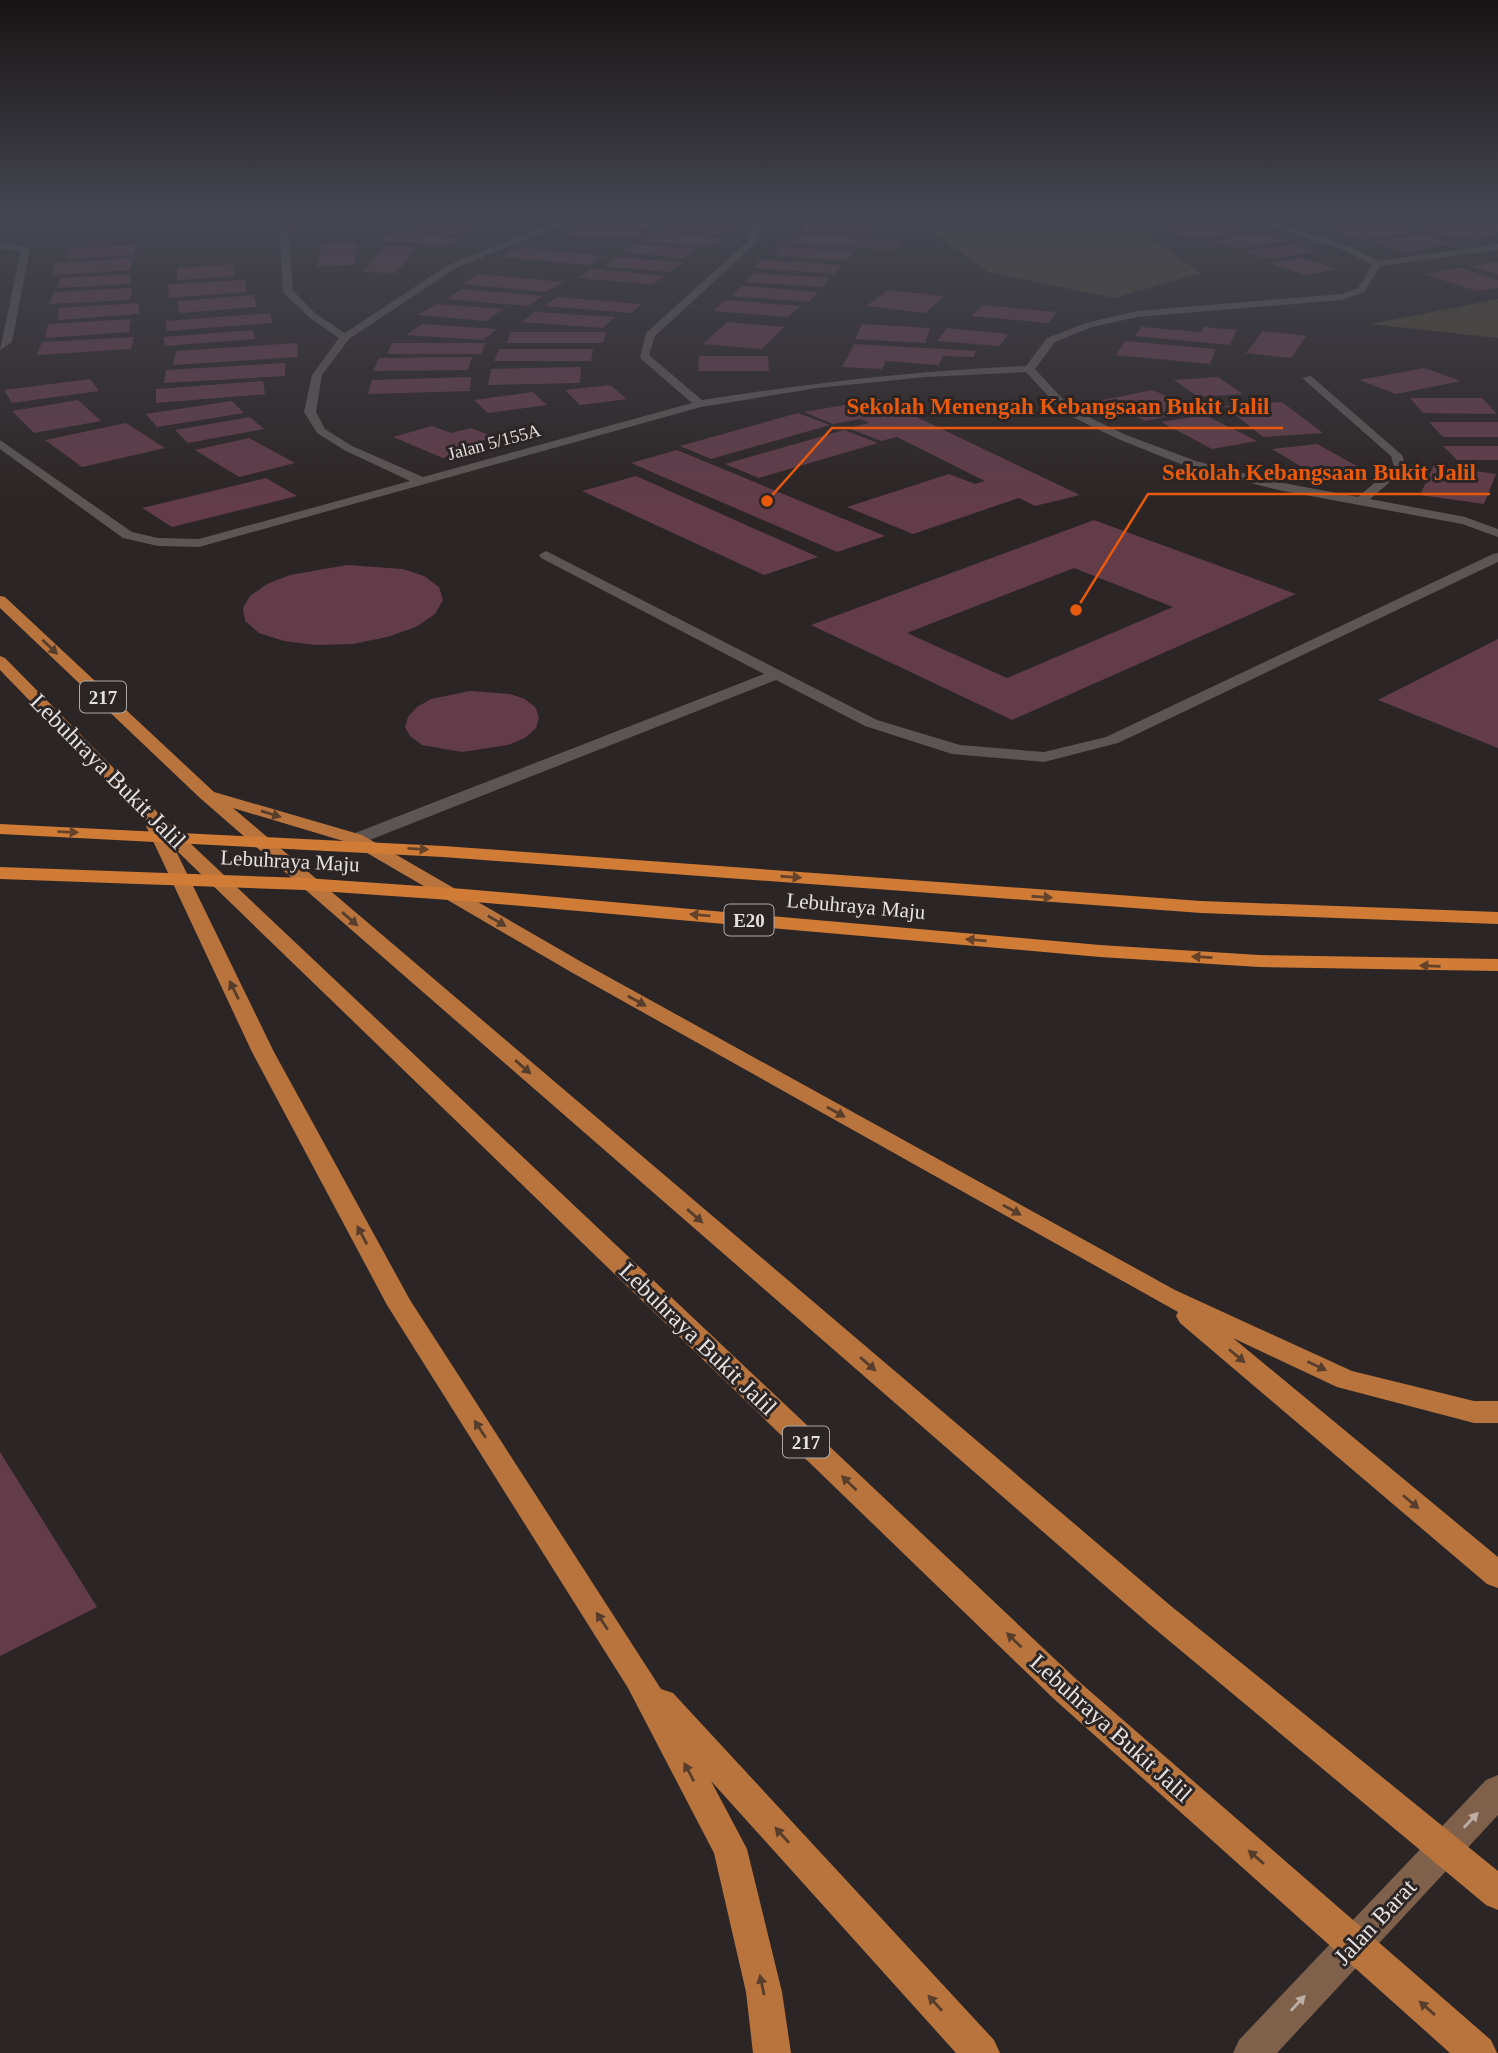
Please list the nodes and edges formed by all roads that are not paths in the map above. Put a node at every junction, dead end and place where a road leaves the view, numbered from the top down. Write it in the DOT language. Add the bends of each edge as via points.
graph roads {
  1 [pos="14,312"];
  2 [pos="309,312"];
  3 [pos="383,312"];
  4 [pos="675,312"];
  5 [pos="1163,312"];
  6 [pos="345,337"];
  7 [pos="0,346"];
  8 [pos="1029,369"];
  9 [pos="1307,378"];
  10 [pos="700,404"];
  11 [pos="0,444"];
  12 [pos="419,480"];
  13 [pos="1361,502"];
  14 [pos="1498,533"];
  15 [pos="546,555"];
  16 [pos="1498,557"];
  17 [pos="0,600"];
  18 [pos="0,661"];
  19 [pos="774,675"];
  20 [pos="206,794"];
  21 [pos="150,815"];
  22 [pos="0,829"];
  23 [pos="356,839"];
  24 [pos="0,873"];
  25 [pos="1498,918"];
  26 [pos="1498,965"];
  27 [pos="1166,1296"];
  28 [pos="1498,1412"];
  29 [pos="1498,1575"];
  30 [pos="639,1678"];
  31 [pos="1498,1791"];
  32 [pos="1498,1893"];
  33 [pos="772,2053"];
  34 [pos="981,2053"];
  35 [pos="1252,2053"];
  36 [pos="1478,2053"];
  1 -- 7 [label="street" via="8,342"];
  2 -- 6 [label="street"];
  3 -- 6 [label="street"];
  4 -- 10 [label="street" via="650,335 644,356"];
  5 -- 8 [label="street" via="1089,325 1051,340"];
  6 -- 12 [label="street" via="317,375 310,412 321,431 348,449"];
  8 -- 10 [label="street, Jalan 5/155A" via="817,385"];
  8 -- 13 [label="street" via="1068,411 1122,437 1192,464"];
  9 -- 13 [label="street" via="1396,455 1400,467"];
  10 -- 12 [label="street, Jalan 5/155A"];
  11 -- 12 [label="street, Jalan 5/155A" via="128,535 158,542 199,543"];
  13 -- 14 [label="street" via="1465,521"];
  15 -- 19 [label="street"];
  16 -- 19 [label="street" via="1112,740 1044,757 958,750 871,723"];
  17 -- 20 [label="highway, 217, one-way"];
  18 -- 21 [label="highway, Lebuhraya Bukit Jalil / 217"];
  19 -- 23 [label="street"];
  20 -- 23 [label="highway, one-way"];
  20 -- 32 [label="highway, 217, one-way" via="1160,1615"];
  30 -- 21 [label="highway, one-way" via="400,1305 263,1052"];
  36 -- 21 [label="highway, Lebuhraya Bukit Jalil / 217, one-way" via="1065,1689"];
  22 -- 25 [label="highway, Lebuhraya Maju / E20, one-way" via="461,852 1159,906"];
  23 -- 27 [label="highway, one-way"];
  26 -- 24 [label="highway, Lebuhraya Maju / E20, one-way" via="1259,961 424,892"];
  27 -- 28 [label="highway, one-way" via="1346,1380 1474,1412"];
  27 -- 29 [label="highway, one-way"];
  33 -- 30 [label="highway, one-way" via="764,1992 730,1849"];
  34 -- 30 [label="highway, one-way"];
  35 -- 31 [label="main road, Jalan Barat, one-way"];
}
